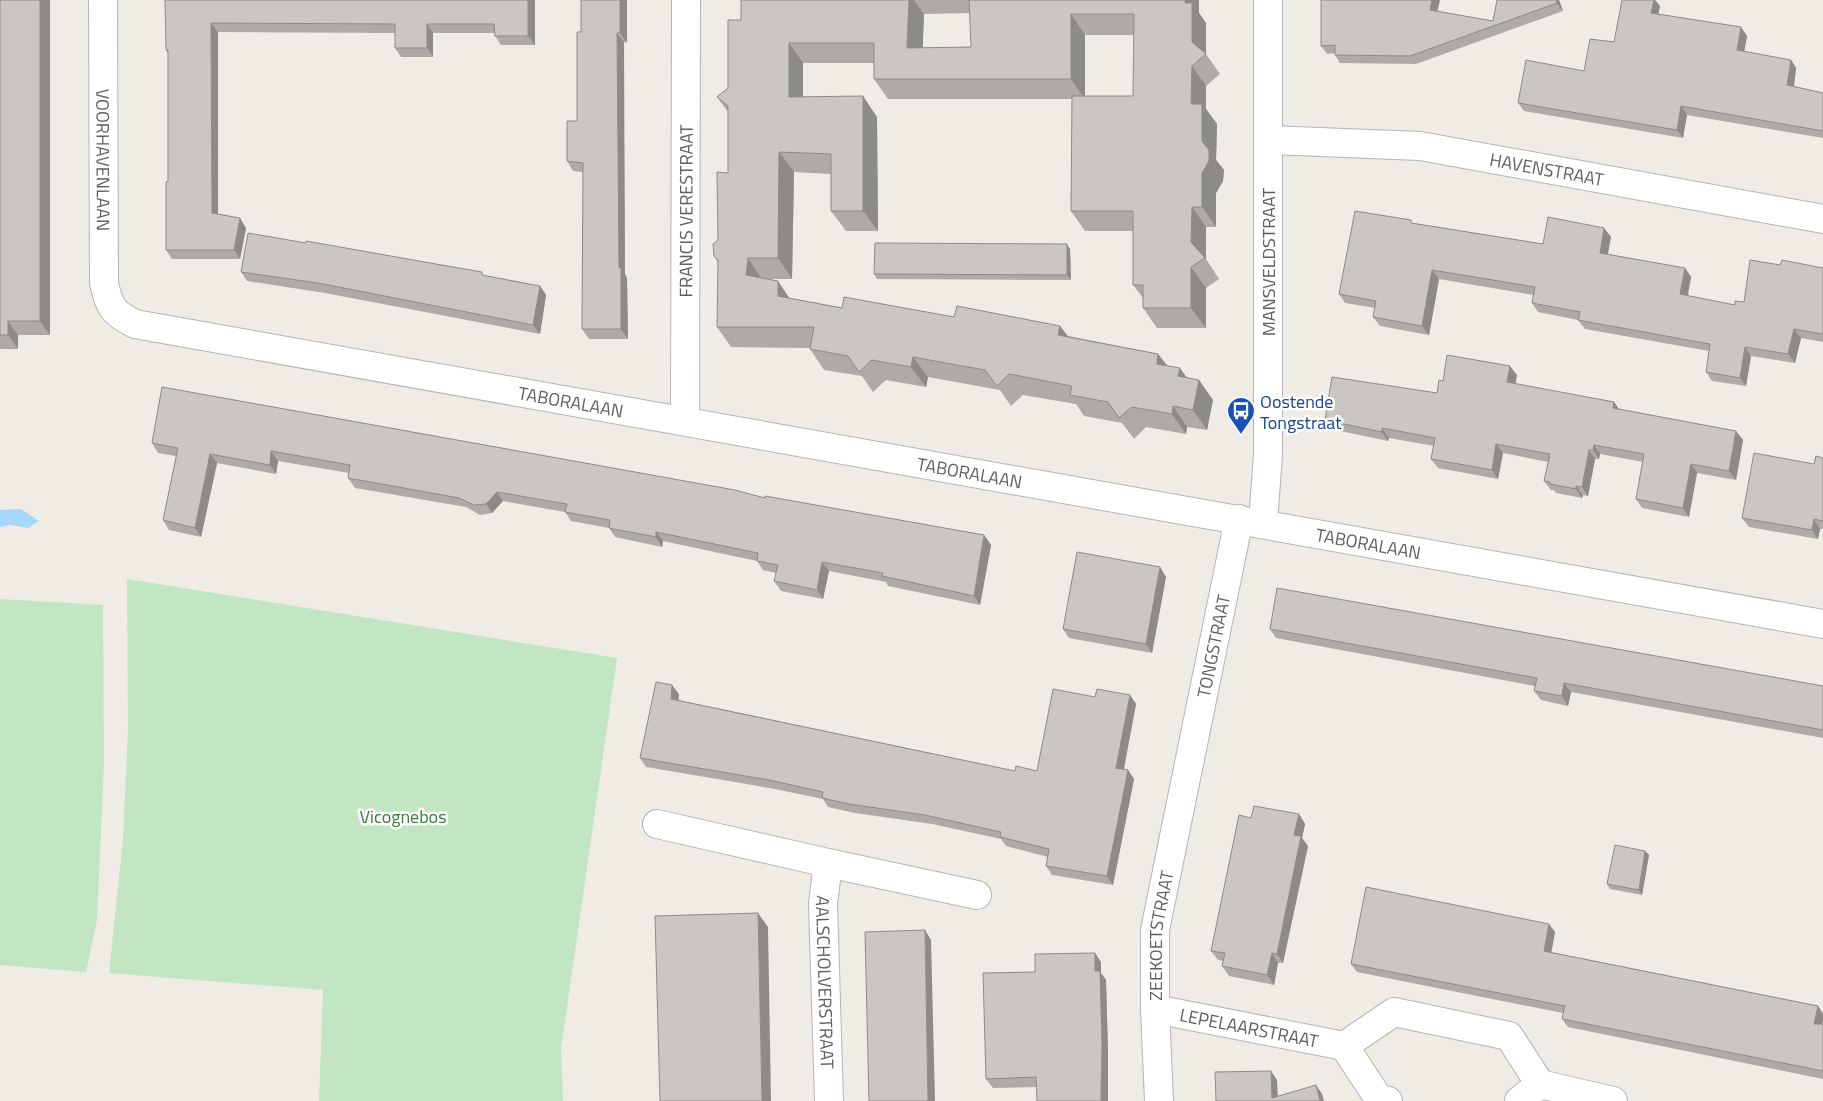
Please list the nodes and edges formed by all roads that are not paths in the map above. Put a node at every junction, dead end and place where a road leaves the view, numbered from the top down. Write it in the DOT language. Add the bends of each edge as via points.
graph roads {
  1 [pos="103,0"];
  2 [pos="686,0"];
  3 [pos="1268,0"];
  4 [pos="1268,140"];
  5 [pos="1823,219"];
  6 [pos="119,316"];
  7 [pos="685,422"];
  8 [pos="1251,521"];
  9 [pos="1823,624"];
  10 [pos="1188,772"];
  11 [pos="657,824"];
  12 [pos="828,863"];
  13 [pos="977,895"];
  14 [pos="1155,1008"];
  15 [pos="1344,1046"];
  16 [pos="1540,1084"];
  17 [pos="829,1101"];
  18 [pos="1159,1101"];
  19 [pos="1388,1101"];
  20 [pos="1519,1101"];
  21 [pos="1613,1101"];
  1 -- 6 [label="street, VOORHAVENLAAN" via="104,284 108,303"];
  2 -- 7 [label="street, FRANCIS VERESTRAAT"];
  3 -- 4 [label="street, MANSVELDSTRAAT"];
  4 -- 5 [label="street, HAVENSTRAAT" via="1420,146"];
  4 -- 8 [label="street, MANSVELDSTRAAT" via="1268,454"];
  6 -- 7 [label="street, TABORALAAN" via="135,324"];
  7 -- 8 [label="street, TABORALAAN"];
  8 -- 9 [label="street, TABORALAAN"];
  8 -- 10 [label="street, TONGSTRAAT"];
  10 -- 14 [label="street, ZEEKOETSTRAAT" via="1155,930"];
  11 -- 12 [label="street"];
  12 -- 13 [label="street"];
  12 -- 17 [label="street, AALSCHOLVERSTRAAT" via="823,904"];
  14 -- 15 [label="street, LEPELAARSTRAAT"];
  14 -- 18 [label="street, ZEEKOETSTRAAT"];
  15 -- 16 [label="street, LEPELAARSTRAAT" via="1394,1012 1509,1036"];
  15 -- 19 [label="street, LEPELAARSTRAAT" via="1379,1099"];
  16 -- 20 [label="street"];
  16 -- 21 [label="street"];
}
